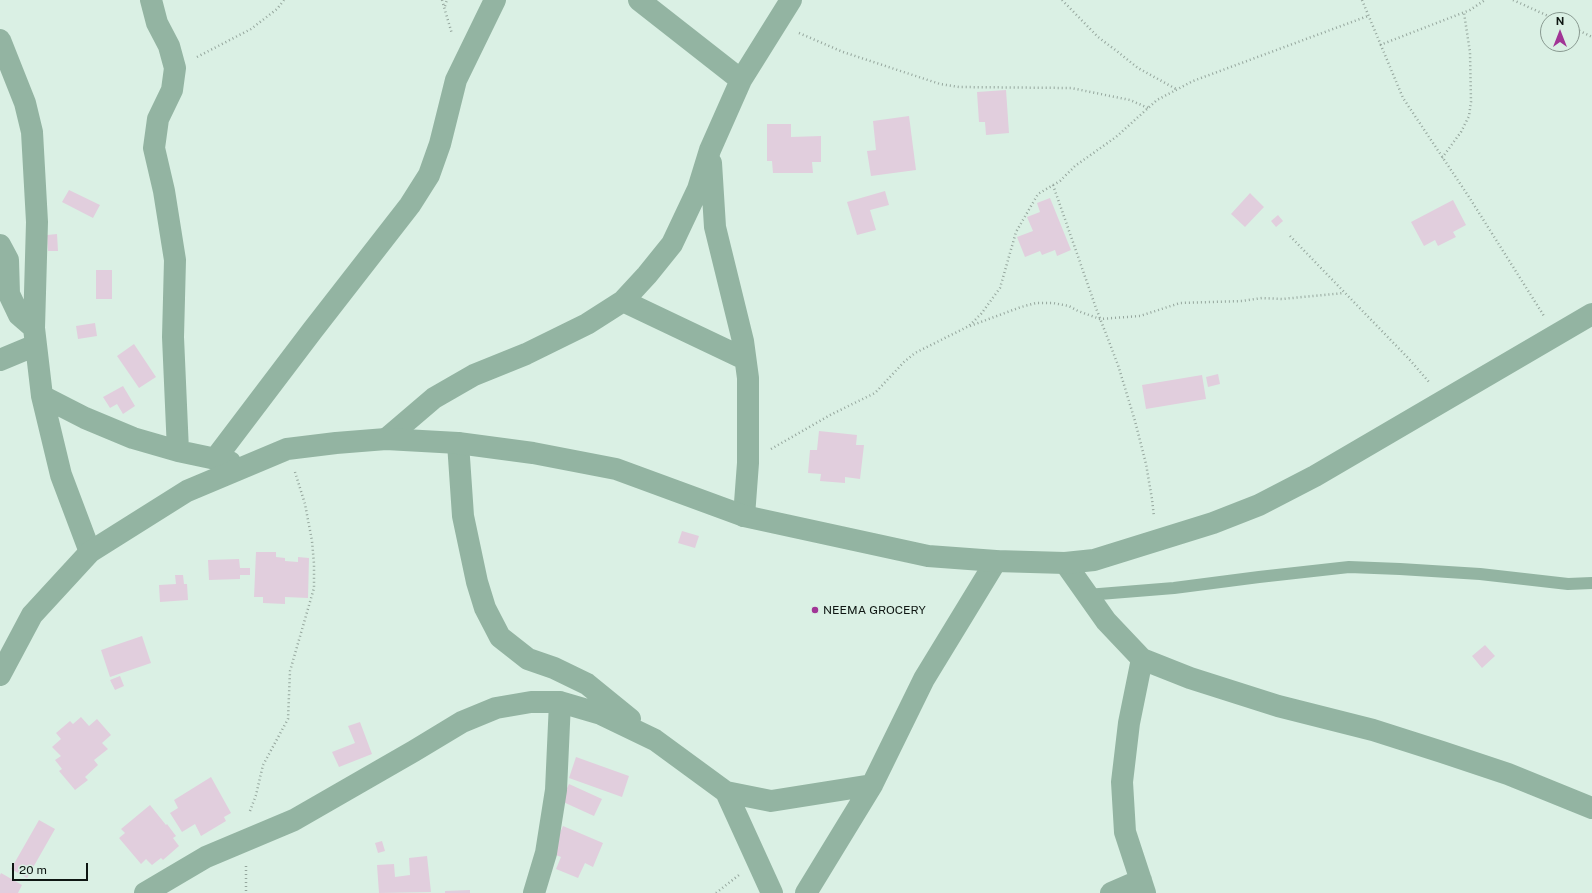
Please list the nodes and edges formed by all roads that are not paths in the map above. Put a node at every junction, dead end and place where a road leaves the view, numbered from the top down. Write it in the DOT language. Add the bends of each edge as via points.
graph roads {
  1 [pos="151,0"];
  2 [pos="495,0"];
  3 [pos="639,0"];
  4 [pos="791,0"];
  5 [pos="0,40"];
  6 [pos="741,80"];
  7 [pos="710,150"];
  8 [pos="0,245"];
  9 [pos="623,301"];
  10 [pos="1592,314"];
  11 [pos="35,336"];
  12 [pos="746,359"];
  13 [pos="0,360"];
  14 [pos="42,396"];
  15 [pos="386,439"];
  16 [pos="458,443"];
  17 [pos="178,451"];
  18 [pos="215,459"];
  19 [pos="246,466"];
  20 [pos="744,516"];
  21 [pos="90,552"];
  22 [pos="996,561"];
  23 [pos="1065,563"];
  24 [pos="1592,583"];
  25 [pos="1087,595"];
  26 [pos="1142,659"];
  27 [pos="0,675"];
  28 [pos="560,702"];
  29 [pos="655,740"];
  30 [pos="872,785"];
  31 [pos="726,792"];
  32 [pos="1592,808"];
  33 [pos="1143,887"];
  34 [pos="145,893"];
  35 [pos="534,893"];
  36 [pos="772,893"];
  37 [pos="806,893"];
  38 [pos="1111,893"];
  1 -- 17 [label="street" via="175,68 172,90 158,119 154,148 175,260 173,337"];
  2 -- 18 [label="street" via="456,80 440,144 425,181 410,205"];
  3 -- 6 [label="street"];
  4 -- 6 [label="street"];
  5 -- 11 [label="street" via="25,103 32,132 37,222"];
  6 -- 7 [label="street"];
  7 -- 9 [label="street" via="698,189 672,244"];
  7 -- 12 [label="street" via="715,228"];
  8 -- 11 [label="street" via="8,260 9,294 19,315"];
  9 -- 12 [label="street"];
  9 -- 15 [label="street" via="587,324 526,354 474,375 434,398"];
  10 -- 23 [label="street" via="1315,476 1259,505 1155,542 1094,560"];
  11 -- 13 [label="street"];
  11 -- 14 [label="street"];
  12 -- 20 [label="street" via="748,463"];
  14 -- 17 [label="street" via="133,438"];
  14 -- 21 [label="street" via="61,475"];
  15 -- 16 [label="street"];
  15 -- 19 [label="street" via="287,449"];
  16 -- 20 [label="street" via="533,453 616,469"];
  16 -- 29 [label="street" via="463,516 485,608 500,637 528,659 587,684"];
  17 -- 18 [label="street"];
  18 -- 19 [label="street"];
  19 -- 21 [label="street" via="187,491"];
  20 -- 22 [label="street" via="928,556"];
  21 -- 27 [label="street" via="32,615"];
  22 -- 23 [label="street"];
  22 -- 30 [label="street" via="924,679"];
  23 -- 25 [label="street"];
  24 -- 25 [label="lane" via="1568,584 1480,574 1349,567 1174,588"];
  25 -- 26 [label="street" via="1106,621"];
  26 -- 32 [label="street" via="1198,681 1278,706 1373,730 1442,752 1508,774"];
  26 -- 33 [label="street" via="1129,723 1122,782 1125,832"];
  28 -- 29 [label="street" via="601,714"];
  28 -- 34 [label="street" via="531,702 496,708 462,722 294,820 206,857"];
  28 -- 35 [label="street" via="556,790 546,853"];
  29 -- 31 [label="street"];
  30 -- 31 [label="street" via="771,801"];
  30 -- 37 [label="street"];
  31 -- 36 [label="street"];
  33 -- 38 [label="street"];
}
